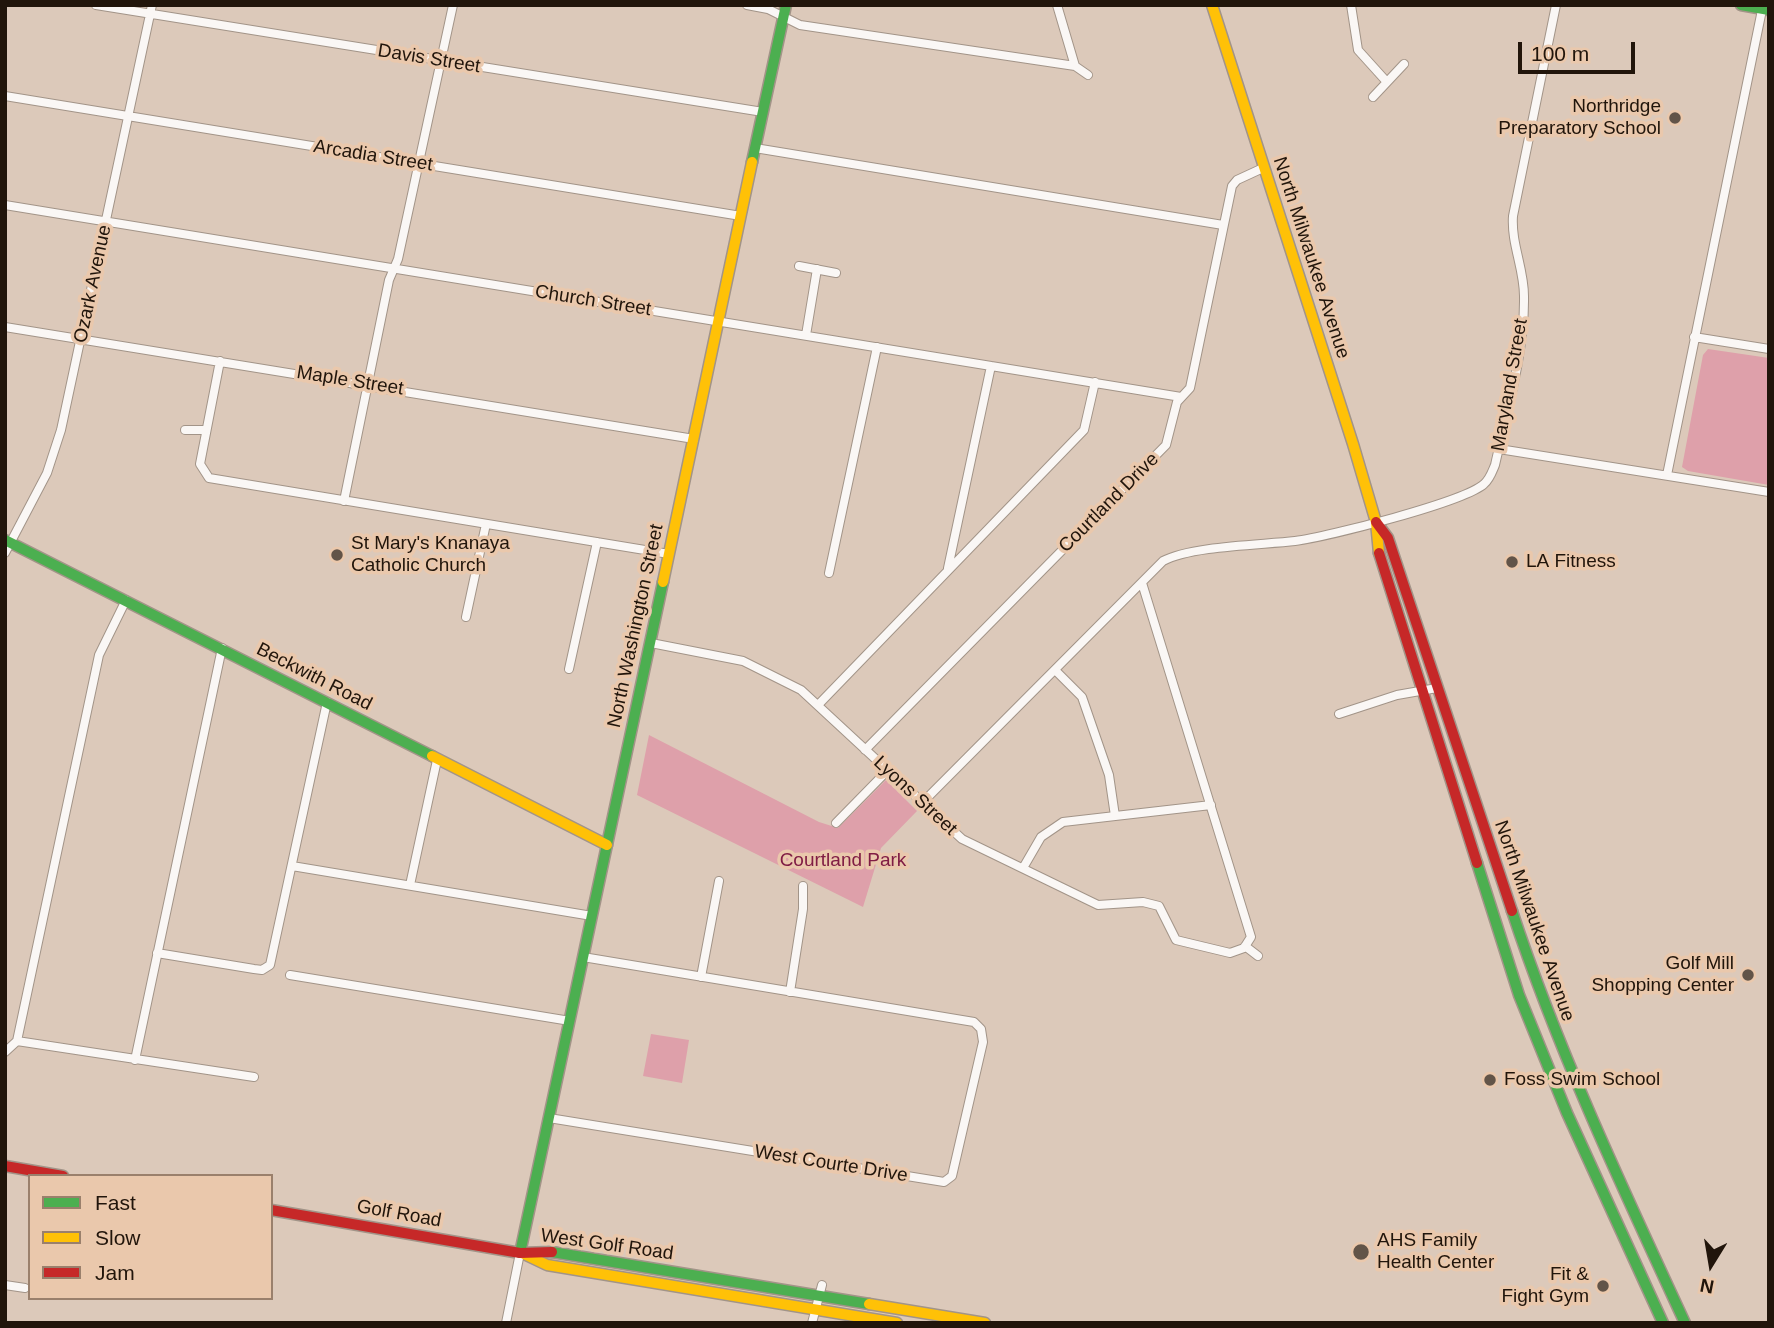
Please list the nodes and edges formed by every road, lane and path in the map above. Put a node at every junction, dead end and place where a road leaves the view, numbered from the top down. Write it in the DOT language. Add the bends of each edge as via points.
graph roads {
  1 [pos="96,5"];
  2 [pos="453,5"];
  3 [pos="747,5"];
  4 [pos="1057,5"];
  5 [pos="1212,5"];
  6 [pos="1351,5"];
  7 [pos="1556,5"];
  8 [pos="1741,5"];
  9 [pos="1765,8"];
  10 [pos="151,10"];
  11 [pos="784,11"];
  12 [pos="442,61"];
  13 [pos="1404,64"];
  14 [pos="1075,66"];
  15 [pos="1088,75"];
  16 [pos="1386,81"];
  17 [pos="5,96"];
  18 [pos="1373,97"];
  19 [pos="763,112"];
  20 [pos="129,116"];
  21 [pos="755,148"];
  22 [pos="419,164"];
  23 [pos="1263,168"];
  24 [pos="5,205"];
  25 [pos="741,216"];
  26 [pos="106,221"];
  27 [pos="1223,225"];
  28 [pos="799,266"];
  29 [pos="394,268"];
  30 [pos="817,269"];
  31 [pos="836,273"];
  32 [pos="719,321"];
  33 [pos="5,327"];
  34 [pos="806,335"];
  35 [pos="1694,337"];
  36 [pos="81,339"];
  37 [pos="877,347"];
  38 [pos="1769,349"];
  39 [pos="220,361"];
  40 [pos="991,366"];
  41 [pos="1095,383"];
  42 [pos="368,384"];
  43 [pos="1181,397"];
  44 [pos="185,430"];
  45 [pos="206,430"];
  46 [pos="694,439"];
  47 [pos="1499,449"];
  48 [pos="1667,475"];
  49 [pos="1769,492"];
  50 [pos="344,501"];
  51 [pos="1376,522"];
  52 [pos="486,524"];
  53 [pos="597,542"];
  54 [pos="7,545"];
  55 [pos="669,554"];
  56 [pos="948,568"];
  57 [pos="829,573"];
  58 [pos="1142,583"];
  59 [pos="126,600"];
  60 [pos="466,617"];
  61 [pos="651,643"];
  62 [pos="222,648"];
  63 [pos="569,669"];
  64 [pos="1056,671"];
  65 [pos="1437,688"];
  66 [pos="1423,689"];
  67 [pos="327,702"];
  68 [pos="818,705"];
  69 [pos="1339,714"];
  70 [pos="866,750"];
  71 [pos="437,760"];
  72 [pos="887,771"];
  73 [pos="921,804"];
  74 [pos="1211,805"];
  75 [pos="1115,816"];
  76 [pos="836,822"];
  77 [pos="607,845"];
  78 [pos="292,866"];
  79 [pos="1023,868"];
  80 [pos="719,881"];
  81 [pos="410,885"];
  82 [pos="803,886"];
  83 [pos="592,916"];
  84 [pos="1245,946"];
  85 [pos="157,953"];
  86 [pos="1258,956"];
  87 [pos="583,957"];
  88 [pos="290,975"];
  89 [pos="701,977"];
  90 [pos="790,992"];
  91 [pos="570,1021"];
  92 [pos="17,1041"];
  93 [pos="5,1052"];
  94 [pos="135,1060"];
  95 [pos="254,1077"];
  96 [pos="549,1118"];
  97 [pos="5,1166"];
  98 [pos="51,1174"];
  99 [pos="273,1210"];
  100 [pos="520,1253"];
  101 [pos="5,1285"];
  102 [pos="25,1288"];
  103 [pos="820,1290"];
  104 [pos="816,1309"];
  105 [pos="506,1323"];
  106 [pos="812,1323"];
  107 [pos="897,1323"];
  108 [pos="985,1323"];
  109 [pos="1663,1323"];
  110 [pos="1685,1323"];
  1 -- 10 [label="street, Davis Street"];
  2 -- 12 [label="street"];
  3 -- 11 [label="street"];
  4 -- 14 [label="street"];
  5 -- 23 [label="main road, North Milwaukee Avenue"];
  6 -- 16 [label="street" via="1358,50"];
  7 -- 47 [label="street, Maryland Street" via="1513,216 1512,236 1525,293"];
  8 -- 9 [label="main road"];
  9 -- 35 [label="street"];
  10 -- 12 [label="street, Davis Street"];
  10 -- 20 [label="street, Ozark Avenue"];
  11 -- 14 [label="street" via="800,25"];
  11 -- 19 [label="main road, North Washington Street"];
  12 -- 19 [label="street, Davis Street"];
  12 -- 22 [label="street"];
  13 -- 16 [label="street"];
  14 -- 15 [label="street"];
  16 -- 18 [label="street"];
  17 -- 20 [label="street, Arcadia Street"];
  19 -- 21 [label="main road, North Washington Street"];
  20 -- 22 [label="street, Arcadia Street"];
  20 -- 26 [label="street, Ozark Avenue"];
  21 -- 25 [label="main road, North Washington Street"];
  21 -- 27 [label="street"];
  22 -- 25 [label="street, Arcadia Street"];
  22 -- 29 [label="street"];
  23 -- 27 [label="street, Courtland Drive" via="1232,186"];
  23 -- 51 [label="main road, North Milwaukee Avenue"];
  24 -- 26 [label="street, Church Street"];
  25 -- 32 [label="main road, North Washington Street"];
  26 -- 29 [label="street, Church Street"];
  26 -- 36 [label="street, Ozark Avenue"];
  27 -- 43 [label="street, Courtland Drive" via="1190,388"];
  28 -- 30 [label="street"];
  29 -- 32 [label="street, Church Street"];
  29 -- 42 [label="street"];
  30 -- 31 [label="street"];
  30 -- 34 [label="street"];
  32 -- 34 [label="street, Church Street"];
  32 -- 46 [label="main road, North Washington Street"];
  33 -- 36 [label="street, Maple Street"];
  34 -- 37 [label="street, Church Street"];
  35 -- 38 [label="street"];
  35 -- 48 [label="street"];
  36 -- 39 [label="street, Maple Street"];
  36 -- 54 [label="street, Ozark Avenue" via="55,453"];
  37 -- 40 [label="street, Church Street"];
  37 -- 57 [label="street"];
  39 -- 42 [label="street, Maple Street"];
  39 -- 45 [label="street"];
  40 -- 41 [label="street, Church Street"];
  40 -- 56 [label="street"];
  41 -- 43 [label="street, Church Street"];
  41 -- 56 [label="street" via="1084,430"];
  42 -- 46 [label="street, Maple Street"];
  42 -- 50 [label="street"];
  43 -- 70 [label="street, Courtland Drive" via="1161,451"];
  44 -- 45 [label="street"];
  45 -- 50 [label="street" via="202,472 217,481"];
  46 -- 55 [label="main road, North Washington Street"];
  47 -- 48 [label="street"];
  47 -- 51 [label="street, Maryland Street" via="1491,475 1475,489"];
  48 -- 49 [label="street"];
  50 -- 52 [label="street"];
  51 -- 58 [label="street, Maryland Street" via="1316,538 1177,555 1163,561"];
  51 -- 65 [label="main road, North Milwaukee Avenue" via="1388,538"];
  51 -- 66 [label="main road, North Milwaukee Avenue" via="1376,543"];
  52 -- 53 [label="street"];
  52 -- 60 [label="street"];
  53 -- 55 [label="street"];
  53 -- 63 [label="street"];
  54 -- 59 [label="main road, Beckwith Road"];
  55 -- 61 [label="main road, North Washington Street"];
  56 -- 68 [label="street"];
  58 -- 64 [label="street, Maryland Street"];
  58 -- 74 [label="street"];
  59 -- 62 [label="main road, Beckwith Road"];
  59 -- 92 [label="street" via="99,655"];
  61 -- 68 [label="street, Lyons Street" via="743,661 801,690"];
  61 -- 77 [label="main road, North Washington Street"];
  62 -- 67 [label="main road, Beckwith Road"];
  62 -- 85 [label="street"];
  64 -- 73 [label="street, Maryland Street"];
  64 -- 75 [label="street" via="1082,697 1109,775"];
  65 -- 66 [label="street"];
  65 -- 110 [label="main road, North Milwaukee Avenue" via="1552,1027"];
  66 -- 69 [label="street"];
  66 -- 109 [label="main road, North Milwaukee Avenue" via="1519,995"];
  67 -- 71 [label="main road, Beckwith Road"];
  67 -- 78 [label="street"];
  68 -- 70 [label="street, Lyons Street"];
  70 -- 72 [label="street, Lyons Street"];
  71 -- 77 [label="main road, Beckwith Road"];
  71 -- 81 [label="street"];
  72 -- 73 [label="street, Lyons Street"];
  72 -- 76 [label="street"];
  73 -- 79 [label="street, Lyons Street" via="962,839"];
  74 -- 75 [label="street"];
  74 -- 84 [label="street" via="1251,937"];
  75 -- 79 [label="street" via="1053,826"];
  77 -- 83 [label="main road, North Washington Street"];
  78 -- 81 [label="street"];
  78 -- 85 [label="street" via="267,968 254,970"];
  79 -- 84 [label="street, Lyons Street" via="1098,905 1143,902 1159,906 1176,940 1230,953"];
  80 -- 89 [label="street"];
  81 -- 83 [label="street"];
  82 -- 90 [label="street"];
  83 -- 87 [label="main road, North Washington Street"];
  84 -- 86 [label="street"];
  85 -- 94 [label="street"];
  87 -- 89 [label="street"];
  87 -- 91 [label="main road, North Washington Street"];
  88 -- 91 [label="street"];
  89 -- 90 [label="street"];
  90 -- 96 [label="street, West Courte Drive" via="974,1022 981,1029 983,1042 952,1176 944,1182"];
  91 -- 96 [label="main road, North Washington Street"];
  92 -- 93 [label="street"];
  92 -- 94 [label="street"];
  94 -- 95 [label="street"];
  96 -- 100 [label="main road, North Washington Street"];
  97 -- 98 [label="main road"];
  99 -- 100 [label="main road, Golf Road"];
  100 -- 103 [label="main road, West Golf Road" via="548,1251"];
  100 -- 104 [label="main road, West Golf Road" via="547,1265"];
  100 -- 105 [label="street"];
  101 -- 102 [label="street"];
  103 -- 104 [label="street"];
  103 -- 108 [label="main road, West Golf Road"];
  104 -- 106 [label="street"];
  104 -- 107 [label="main road, West Golf Road"];
}
